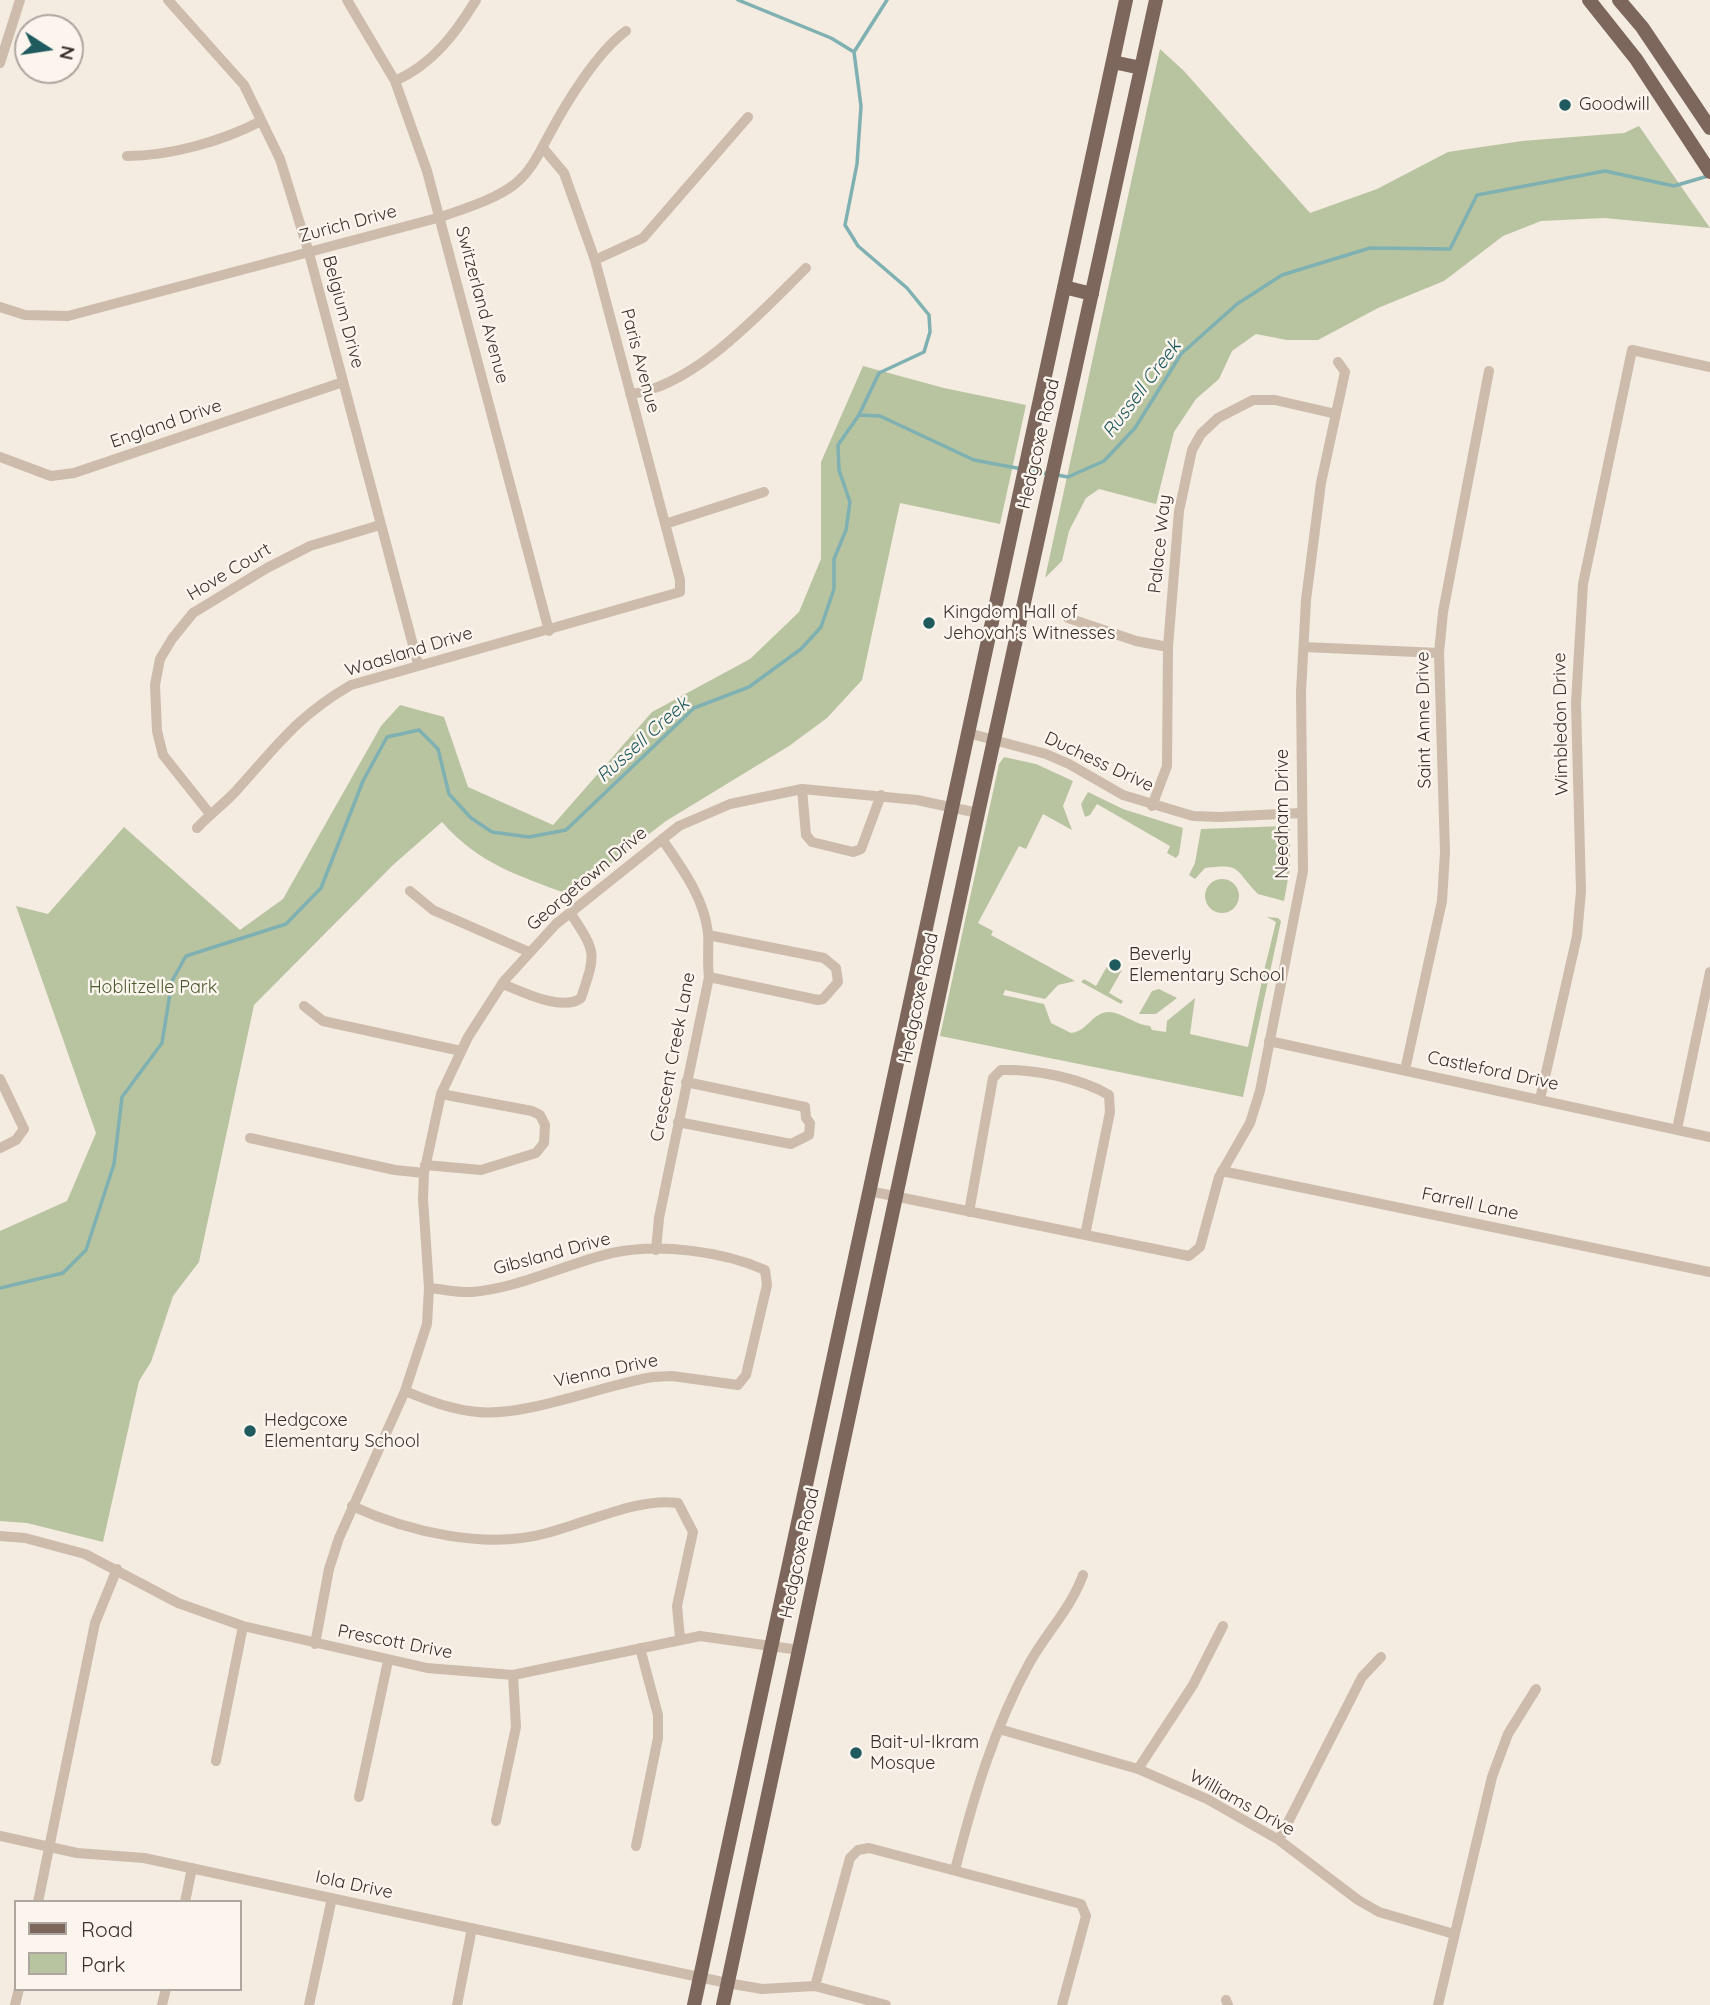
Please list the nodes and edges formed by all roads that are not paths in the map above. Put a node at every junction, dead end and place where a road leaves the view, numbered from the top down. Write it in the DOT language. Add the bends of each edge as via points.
graph roads {
  1 [pos="20,0"];
  2 [pos="168,0"];
  3 [pos="347,0"];
  4 [pos="476,0"];
  5 [pos="1126,0"];
  6 [pos="1156,0"];
  7 [pos="1589,0"];
  8 [pos="1619,0"];
  9 [pos="626,31"];
  10 [pos="1113,62"];
  11 [pos="0,63"];
  12 [pos="1141,68"];
  13 [pos="395,81"];
  14 [pos="748,117"];
  15 [pos="261,121"];
  16 [pos="1710,128"];
  17 [pos="543,148"];
  18 [pos="127,156"];
  19 [pos="1710,172"];
  20 [pos="441,217"];
  21 [pos="309,253"];
  22 [pos="595,260"];
  23 [pos="806,268"];
  24 [pos="1064,287"];
  25 [pos="1092,294"];
  26 [pos="0,307"];
  27 [pos="1338,362"];
  28 [pos="1710,367"];
  29 [pos="1489,371"];
  30 [pos="343,382"];
  31 [pos="630,394"];
  32 [pos="1336,414"];
  33 [pos="0,457"];
  34 [pos="764,492"];
  35 [pos="665,524"];
  36 [pos="380,526"];
  37 [pos="680,592"];
  38 [pos="1068,618"];
  39 [pos="549,631"];
  40 [pos="1168,647"];
  41 [pos="1304,647"];
  42 [pos="1439,653"];
  43 [pos="418,664"];
  44 [pos="968,733"];
  45 [pos="993,739"];
  46 [pos="802,789"];
  47 [pos="881,795"];
  48 [pos="1152,806"];
  49 [pos="952,807"];
  50 [pos="978,813"];
  51 [pos="1301,813"];
  52 [pos="210,814"];
  53 [pos="197,828"];
  54 [pos="662,839"];
  55 [pos="410,891"];
  56 [pos="571,914"];
  57 [pos="708,935"];
  58 [pos="529,952"];
  59 [pos="1710,972"];
  60 [pos="709,977"];
  61 [pos="503,984"];
  62 [pos="304,1006"];
  63 [pos="1269,1041"];
  64 [pos="461,1051"];
  65 [pos="1405,1070"];
  66 [pos="0,1079"];
  67 [pos="686,1082"];
  68 [pos="441,1094"];
  69 [pos="1540,1100"];
  70 [pos="678,1122"];
  71 [pos="1677,1129"];
  72 [pos="1710,1136"];
  73 [pos="250,1138"];
  74 [pos="0,1148"];
  75 [pos="424,1169"];
  76 [pos="1222,1171"];
  77 [pos="869,1191"];
  78 [pos="897,1197"];
  79 [pos="970,1212"];
  80 [pos="1085,1235"];
  81 [pos="656,1250"];
  82 [pos="765,1270"];
  83 [pos="1710,1272"];
  84 [pos="429,1288"];
  85 [pos="405,1391"];
  86 [pos="352,1506"];
  87 [pos="0,1536"];
  88 [pos="117,1569"];
  89 [pos="1083,1575"];
  90 [pos="243,1626"];
  91 [pos="1223,1626"];
  92 [pos="680,1638"];
  93 [pos="315,1644"];
  94 [pos="772,1645"];
  95 [pos="640,1648"];
  96 [pos="799,1650"];
  97 [pos="1381,1657"];
  98 [pos="388,1661"];
  99 [pos="513,1675"];
  100 [pos="1536,1689"];
  101 [pos="999,1729"];
  102 [pos="216,1761"];
  103 [pos="1138,1769"];
  104 [pos="359,1797"];
  105 [pos="496,1821"];
  106 [pos="0,1836"];
  107 [pos="1279,1840"];
  108 [pos="636,1846"];
  109 [pos="50,1847"];
  110 [pos="192,1868"];
  111 [pos="955,1870"];
  112 [pos="332,1898"];
  113 [pos="38,1900"];
  114 [pos="184,1900"];
  115 [pos="472,1928"];
  116 [pos="1454,1934"];
  117 [pos="700,1977"];
  118 [pos="727,1983"];
  119 [pos="815,1986"];
  120 [pos="309,2005"];
  121 [pos="457,2005"];
  122 [pos="694,2005"];
  123 [pos="723,2005"];
  124 [pos="886,2005"];
  125 [pos="1062,2005"];
  126 [pos="1438,2005"];
  1 -- 11 [label="street"];
  2 -- 15 [label="street, Belgium Drive" via="244,85"];
  3 -- 13 [label="street, Switzerland Avenue"];
  4 -- 13 [label="street" via="442,49"];
  5 -- 10 [label="main road, Hedgcoxe Road"];
  6 -- 12 [label="main road, Hedgcoxe Road"];
  7 -- 19 [label="main road" via="1636,59"];
  8 -- 16 [label="main road"];
  9 -- 17 [label="street, Zurich Drive" via="610,43"];
  10 -- 12 [label="main road"];
  10 -- 24 [label="main road, Hedgcoxe Road"];
  12 -- 25 [label="main road, Hedgcoxe Road"];
  13 -- 20 [label="street, Switzerland Avenue"];
  14 -- 22 [label="street" via="643,238"];
  15 -- 18 [label="street" via="225,137 148,156"];
  15 -- 21 [label="street, Belgium Drive" via="280,159"];
  17 -- 20 [label="street, Zurich Drive" via="514,184"];
  17 -- 22 [label="street, Paris Avenue" via="564,173"];
  20 -- 21 [label="street, Zurich Drive"];
  20 -- 39 [label="street, Switzerland Avenue"];
  21 -- 26 [label="street, Zurich Drive" via="68,316 42,317"];
  21 -- 30 [label="street, Belgium Drive"];
  22 -- 31 [label="street, Paris Avenue"];
  23 -- 31 [label="street" via="732,342 677,376"];
  24 -- 25 [label="main road"];
  24 -- 44 [label="main road, Hedgcoxe Road"];
  25 -- 45 [label="main road, Hedgcoxe Road"];
  27 -- 32 [label="street, Needham Drive" via="1345,372"];
  28 -- 69 [label="street, Wimbledon Drive" via="1632,350 1583,584 1576,703 1581,891 1577,936"];
  29 -- 42 [label="street, Saint Anne Drive" via="1452,555"];
  30 -- 33 [label="street, England Drive" via="74,473 51,476"];
  30 -- 36 [label="street, Belgium Drive"];
  31 -- 35 [label="street, Paris Avenue"];
  32 -- 40 [label="street, Palace Way" via="1275,400 1253,400 1231,409 1201,434 1183,487"];
  32 -- 41 [label="street, Needham Drive" via="1321,483"];
  34 -- 35 [label="street"];
  35 -- 37 [label="street, Paris Avenue"];
  36 -- 43 [label="street, Belgium Drive"];
  36 -- 52 [label="street, Hove Court" via="310,546 267,568 193,613 160,659 155,685 156,731 163,755"];
  37 -- 39 [label="street, Waasland Drive"];
  38 -- 40 [label="street"];
  39 -- 43 [label="street, Waasland Drive"];
  40 -- 48 [label="street, Palace Way" via="1167,766"];
  41 -- 42 [label="street"];
  41 -- 51 [label="street, Needham Drive"];
  42 -- 65 [label="street, Saint Anne Drive" via="1443,901"];
  43 -- 52 [label="street, Waasland Drive" via="351,685 321,702 295,723"];
  44 -- 45 [label="street, Duchess Drive"];
  44 -- 49 [label="main road, Hedgcoxe Road"];
  45 -- 48 [label="street, Duchess Drive" via="1069,764"];
  45 -- 50 [label="main road, Hedgcoxe Road"];
  46 -- 47 [label="street, Georgetown Drive"];
  46 -- 47 [label="street" via="806,835 812,842 853,852 861,849 867,838"];
  46 -- 54 [label="street, Georgetown Drive" via="730,804"];
  47 -- 49 [label="street, Georgetown Drive"];
  48 -- 51 [label="street, Duchess Drive" via="1193,816"];
  49 -- 50 [label="street, Georgetown Drive"];
  49 -- 77 [label="main road, Hedgcoxe Road"];
  50 -- 78 [label="main road, Hedgcoxe Road"];
  51 -- 63 [label="street, Needham Drive" via="1303,871"];
  52 -- 53 [label="street, Waasland Drive"];
  54 -- 56 [label="street, Georgetown Drive"];
  54 -- 57 [label="street, Crescent Creek Lane" via="693,887"];
  55 -- 58 [label="street" via="433,910"];
  56 -- 58 [label="street, Georgetown Drive"];
  56 -- 61 [label="street" via="593,949 581,998 563,1002"];
  57 -- 60 [label="street, Crescent Creek Lane"];
  57 -- 60 [label="street" via="824,958 836,968 838,982 818,1000"];
  58 -- 61 [label="street, Georgetown Drive"];
  59 -- 71 [label="street"];
  60 -- 67 [label="street, Crescent Creek Lane"];
  61 -- 64 [label="street, Georgetown Drive"];
  62 -- 64 [label="street" via="323,1021"];
  63 -- 65 [label="street, Castleford Drive"];
  63 -- 76 [label="street, Needham Drive" via="1251,1123"];
  64 -- 68 [label="street, Georgetown Drive"];
  65 -- 69 [label="street, Castleford Drive"];
  66 -- 74 [label="street" via="24,1129 16,1140"];
  67 -- 70 [label="street, Crescent Creek Lane"];
  67 -- 70 [label="street" via="805,1107 810,1129 803,1140 791,1144"];
  68 -- 75 [label="street, Georgetown Drive"];
  68 -- 75 [label="street" via="540,1115 545,1125 544,1143 536,1153 481,1170"];
  69 -- 71 [label="street, Castleford Drive"];
  70 -- 81 [label="street, Crescent Creek Lane"];
  71 -- 72 [label="street, Castleford Drive"];
  73 -- 75 [label="street" via="395,1171"];
  75 -- 84 [label="street, Georgetown Drive"];
  76 -- 80 [label="street, Needham Drive" via="1195,1254"];
  76 -- 83 [label="street, Farrell Lane"];
  77 -- 78 [label="street"];
  77 -- 94 [label="main road, Hedgcoxe Road"];
  78 -- 79 [label="street"];
  78 -- 96 [label="main road, Hedgcoxe Road"];
  79 -- 80 [label="street"];
  79 -- 80 [label="street" via="993,1078 1001,1070 1015,1070 1093,1086 1109,1095 1110,1112"];
  81 -- 82 [label="street, Gibsland Drive" via="749,1263"];
  81 -- 84 [label="street, Gibsland Drive" via="615,1253 501,1287 470,1292"];
  82 -- 85 [label="street, Vienna Drive" via="767,1285 746,1376 738,1385 653,1377 480,1413"];
  84 -- 85 [label="street, Georgetown Drive" via="427,1324"];
  85 -- 86 [label="street, Georgetown Drive"];
  86 -- 92 [label="street" via="444,1534 512,1539 649,1503 678,1503 693,1532 677,1606"];
  86 -- 93 [label="street, Georgetown Drive" via="329,1569"];
  87 -- 88 [label="street, Prescott Drive" via="54,1545"];
  88 -- 90 [label="street, Prescott Drive" via="178,1604"];
  88 -- 109 [label="street" via="95,1623"];
  89 -- 101 [label="street" via="1075,1595 1030,1662"];
  90 -- 93 [label="street, Prescott Drive"];
  90 -- 102 [label="street"];
  91 -- 103 [label="street" via="1193,1685"];
  92 -- 94 [label="street, Prescott Drive" via="727,1637"];
  92 -- 95 [label="street, Prescott Drive"];
  93 -- 98 [label="street, Prescott Drive"];
  94 -- 96 [label="street, Prescott Drive"];
  94 -- 117 [label="main road, Hedgcoxe Road"];
  95 -- 99 [label="street, Prescott Drive"];
  95 -- 108 [label="street" via="658,1715 658,1738"];
  96 -- 118 [label="main road, Hedgcoxe Road"];
  97 -- 107 [label="street" via="1362,1676"];
  98 -- 99 [label="street, Prescott Drive" via="462,1673"];
  98 -- 104 [label="street"];
  99 -- 105 [label="street" via="516,1727"];
  100 -- 116 [label="street" via="1508,1734 1492,1777"];
  101 -- 103 [label="street, Williams Drive"];
  101 -- 111 [label="street"];
  103 -- 107 [label="street, Williams Drive" via="1207,1799"];
  106 -- 109 [label="street, Iola Drive"];
  107 -- 116 [label="street, Williams Drive" via="1368,1906"];
  109 -- 110 [label="street, Iola Drive"];
  109 -- 113 [label="street"];
  110 -- 112 [label="street, Iola Drive"];
  110 -- 114 [label="street"];
  111 -- 119 [label="street" via="869,1848 853,1853"];
  111 -- 125 [label="street" via="1076,1902 1086,1909"];
  112 -- 115 [label="street, Iola Drive"];
  112 -- 120 [label="street"];
  115 -- 117 [label="street, Iola Drive"];
  115 -- 121 [label="street"];
  116 -- 126 [label="street"];
  117 -- 118 [label="street, Iola Drive"];
  117 -- 122 [label="main road, Hedgcoxe Road"];
  118 -- 119 [label="street, Iola Drive" via="762,1989"];
  118 -- 123 [label="main road, Hedgcoxe Road"];
  119 -- 124 [label="street, Iola Drive"];
}
